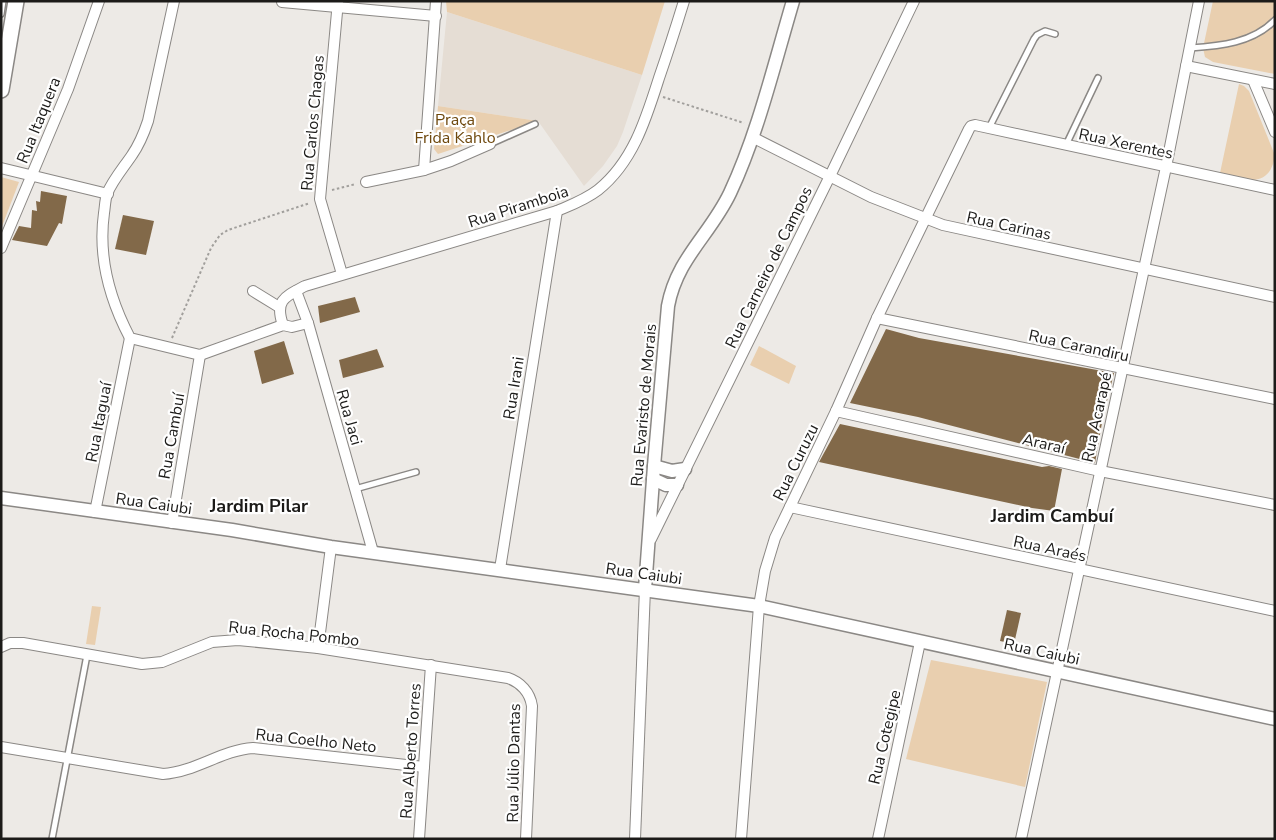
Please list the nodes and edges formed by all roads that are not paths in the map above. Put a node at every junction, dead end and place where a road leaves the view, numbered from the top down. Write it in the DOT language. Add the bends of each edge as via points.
graph roads {
  1 [pos="4,1"];
  2 [pos="16,1"];
  3 [pos="100,1"];
  4 [pos="174,1"];
  5 [pos="436,1"];
  6 [pos="684,1"];
  7 [pos="793,1"];
  8 [pos="914,1"];
  9 [pos="1199,1"];
  10 [pos="282,2"];
  11 [pos="338,3"];
  12 [pos="1,14"];
  13 [pos="436,16"];
  14 [pos="1275,20"];
  15 [pos="1055,34"];
  16 [pos="1190,48"];
  17 [pos="1186,66"];
  18 [pos="1098,78"];
  19 [pos="1253,80"];
  20 [pos="1275,84"];
  21 [pos="1,90"];
  22 [pos="535,124"];
  23 [pos="971,126"];
  24 [pos="988,128"];
  25 [pos="754,132"];
  26 [pos="1275,132"];
  27 [pos="490,144"];
  28 [pos="1066,145"];
  29 [pos="1166,167"];
  30 [pos="1,168"];
  31 [pos="424,170"];
  32 [pos="32,174"];
  33 [pos="830,176"];
  34 [pos="366,182"];
  35 [pos="1275,190"];
  36 [pos="108,194"];
  37 [pos="557,211"];
  38 [pos="925,218"];
  39 [pos="1,248"];
  40 [pos="1144,269"];
  41 [pos="342,274"];
  42 [pos="253,291"];
  43 [pos="296,291"];
  44 [pos="1275,297"];
  45 [pos="279,307"];
  46 [pos="877,318"];
  47 [pos="308,323"];
  48 [pos="283,325"];
  49 [pos="130,338"];
  50 [pos="200,355"];
  51 [pos="1122,369"];
  52 [pos="1275,399"];
  53 [pos="836,411"];
  54 [pos="654,466"];
  55 [pos="685,468"];
  56 [pos="1100,471"];
  57 [pos="416,472"];
  58 [pos="653,480"];
  59 [pos="677,485"];
  60 [pos="355,490"];
  61 [pos="1,498"];
  62 [pos="1275,505"];
  63 [pos="790,507"];
  64 [pos="95,512"];
  65 [pos="172,523"];
  66 [pos="648,545"];
  67 [pos="331,547"];
  68 [pos="373,552"];
  69 [pos="500,569"];
  70 [pos="1078,570"];
  71 [pos="645,590"];
  72 [pos="759,606"];
  73 [pos="1275,611"];
  74 [pos="920,642"];
  75 [pos="1,647"];
  76 [pos="318,648"];
  77 [pos="87,655"];
  78 [pos="431,665"];
  79 [pos="1057,670"];
  80 [pos="525,690"];
  81 [pos="1275,719"];
  82 [pos="1,747"];
  83 [pos="67,758"];
  84 [pos="424,767"];
  85 [pos="52,839"];
  86 [pos="419,839"];
  87 [pos="526,839"];
  88 [pos="635,839"];
  89 [pos="741,839"];
  90 [pos="878,839"];
  91 [pos="1020,839"];
  1 -- 12 [label="lane"];
  2 -- 21 [label="main road"];
  3 -- 32 [label="street, Rua Itaquera"];
  4 -- 36 [label="street" via="143,136"];
  5 -- 13 [label="street"];
  6 -- 37 [label="street, Rua Piramboia" via="654,94 623,164 597,190"];
  7 -- 25 [label="street, Rua Evaristo de Morais"];
  8 -- 33 [label="street, Rua Carneiro de Campos"];
  9 -- 16 [label="street, Rua Acarapé"];
  10 -- 11 [label="street"];
  11 -- 13 [label="street"];
  11 -- 41 [label="street, Rua Carlos Chagas" via="320,196"];
  13 -- 31 [label="street"];
  14 -- 16 [label="lane" via="1250,38"];
  15 -- 24 [label="lane" via="1046,31 1037,35"];
  16 -- 17 [label="street, Rua Acarapé"];
  17 -- 19 [label="street"];
  17 -- 29 [label="street, Rua Acarapé"];
  18 -- 28 [label="lane"];
  19 -- 20 [label="street"];
  19 -- 26 [label="street"];
  22 -- 27 [label="lane"];
  23 -- 24 [label="street, Rua Xerentes"];
  23 -- 38 [label="street, Rua Curuzu"];
  24 -- 28 [label="street, Rua Xerentes"];
  25 -- 33 [label="street, Rua Carinas"];
  25 -- 54 [label="street, Rua Evaristo de Morais" via="729,195 682,265 670,292"];
  27 -- 31 [label="street"];
  28 -- 29 [label="street, Rua Xerentes"];
  29 -- 35 [label="street, Rua Xerentes"];
  29 -- 40 [label="street, Rua Acarapé"];
  30 -- 32 [label="street"];
  31 -- 34 [label="street"];
  32 -- 36 [label="street"];
  32 -- 39 [label="street, Rua Itaquera"];
  33 -- 38 [label="street, Rua Carinas"];
  33 -- 55 [label="street, Rua Carneiro de Campos"];
  36 -- 49 [label="street" via="102,249 119,318"];
  37 -- 41 [label="street, Rua Piramboia"];
  37 -- 69 [label="street, Rua Irani"];
  38 -- 40 [label="street, Rua Carinas" via="943,226"];
  38 -- 46 [label="street, Rua Curuzu"];
  40 -- 44 [label="street, Rua Carinas"];
  40 -- 51 [label="street, Rua Acarapé"];
  41 -- 43 [label="street, Rua Piramboia"];
  42 -- 45 [label="street"];
  43 -- 45 [label="street, Rua Piramboia" via="287,295"];
  43 -- 47 [label="street, Rua Jaci"];
  45 -- 48 [label="street"];
  46 -- 51 [label="street, Rua Carandiru"];
  46 -- 53 [label="street, Rua Curuzu"];
  47 -- 48 [label="street" via="292,327"];
  47 -- 60 [label="street, Rua Jaci"];
  48 -- 50 [label="street"];
  49 -- 50 [label="street"];
  49 -- 64 [label="street, Rua Itaguaí"];
  50 -- 65 [label="street, Rua Cambuí"];
  51 -- 52 [label="street, Rua Carandiru"];
  51 -- 56 [label="street, Rua Acarapé"];
  53 -- 56 [label="street, Araraí"];
  53 -- 63 [label="street, Rua Curuzu"];
  54 -- 55 [label="street" via="672,471"];
  54 -- 58 [label="street, Rua Evaristo de Morais"];
  55 -- 59 [label="street, Rua Carneiro de Campos"];
  56 -- 62 [label="street, Araraí"];
  56 -- 70 [label="street, Rua Acarapé"];
  57 -- 60 [label="lane"];
  58 -- 59 [label="street"];
  58 -- 66 [label="street, Rua Evaristo de Morais"];
  59 -- 66 [label="street, Rua Carneiro de Campos"];
  60 -- 68 [label="street, Rua Jaci"];
  61 -- 64 [label="street, Rua Caiubi"];
  63 -- 70 [label="street, Rua Araés"];
  63 -- 72 [label="street, Rua Curuzu" via="775,538"];
  64 -- 65 [label="street, Rua Caiubi"];
  65 -- 67 [label="street, Rua Caiubi"];
  66 -- 71 [label="street, Rua Evaristo de Morais"];
  67 -- 68 [label="street, Rua Caiubi"];
  67 -- 76 [label="street"];
  68 -- 69 [label="street, Rua Caiubi"];
  69 -- 71 [label="street, Rua Caiubi"];
  70 -- 73 [label="street, Rua Araés"];
  70 -- 79 [label="street, Rua Acarapé"];
  71 -- 72 [label="street, Rua Caiubi"];
  71 -- 88 [label="street, Rua Evaristo de Morais"];
  72 -- 74 [label="street, Rua Caiubi"];
  72 -- 89 [label="street, Rua Curuzu"];
  74 -- 79 [label="street, Rua Caiubi"];
  74 -- 90 [label="street, Rua Cotegipe"];
  75 -- 77 [label="street, Rua Rocha Pombo" via="10,643 23,644"];
  76 -- 77 [label="street, Rua Rocha Pombo" via="230,640 212,642 162,662 142,664"];
  76 -- 78 [label="street, Rua Rocha Pombo"];
  77 -- 83 [label="lane"];
  78 -- 80 [label="street, Rua Rocha Pombo" via="508,678"];
  78 -- 84 [label="street, Rua Alberto Torres"];
  79 -- 81 [label="street, Rua Caiubi"];
  79 -- 91 [label="street, Rua Acarapé"];
  80 -- 87 [label="street, Rua Júlio Dantas" via="532,706"];
  82 -- 83 [label="street, Rua Coelho Neto"];
  83 -- 84 [label="street, Rua Coelho Neto" via="154,774 173,774 242,748 253,748"];
  83 -- 85 [label="lane"];
  84 -- 86 [label="street, Rua Alberto Torres"];
}
